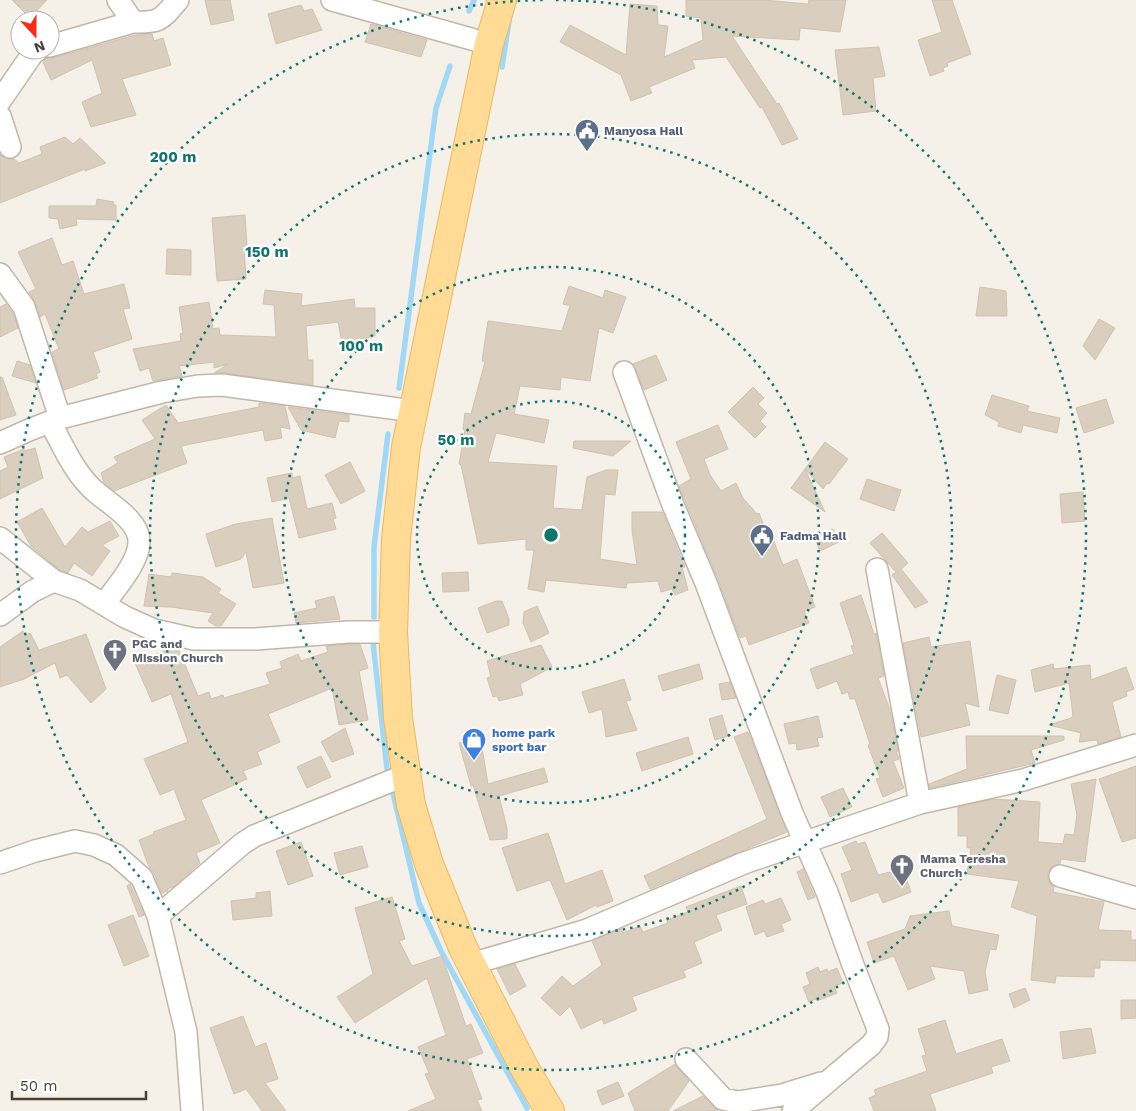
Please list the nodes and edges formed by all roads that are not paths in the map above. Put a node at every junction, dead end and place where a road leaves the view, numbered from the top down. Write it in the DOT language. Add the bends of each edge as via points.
graph roads {
  1 [pos="118,0"];
  2 [pos="178,0"];
  3 [pos="332,0"];
  4 [pos="502,0"];
  5 [pos="133,22"];
  6 [pos="60,43"];
  7 [pos="489,44"];
  8 [pos="28,60"];
  9 [pos="0,101"];
  10 [pos="0,116"];
  11 [pos="10,147"];
  12 [pos="0,274"];
  13 [pos="624,372"];
  14 [pos="413,411"];
  15 [pos="55,420"];
  16 [pos="0,443"];
  17 [pos="0,538"];
  18 [pos="877,569"];
  19 [pos="54,581"];
  20 [pos="104,604"];
  21 [pos="0,616"];
  22 [pos="393,632"];
  23 [pos="1136,745"];
  24 [pos="406,775"];
  25 [pos="920,803"];
  26 [pos="805,842"];
  27 [pos="0,863"];
  28 [pos="1060,876"];
  29 [pos="1136,898"];
  30 [pos="158,916"];
  31 [pos="471,964"];
  32 [pos="686,1059"];
  33 [pos="829,1081"];
  34 [pos="192,1111"];
  35 [pos="550,1111"];
  36 [pos="793,1111"];
  1 -- 5 [label="street"];
  2 -- 5 [label="street" via="162,19 151,23"];
  3 -- 7 [label="street"];
  4 -- 7 [label="main road"];
  5 -- 6 [label="street"];
  7 -- 14 [label="main road"];
  8 -- 9 [label="street"];
  10 -- 11 [label="street"];
  12 -- 15 [label="street" via="24,307"];
  13 -- 26 [label="street"];
  14 -- 15 [label="street" via="222,385 162,392"];
  14 -- 22 [label="main road" via="396,539"];
  15 -- 16 [label="street"];
  15 -- 20 [label="street" via="81,477 127,518 139,541 135,559"];
  17 -- 19 [label="street"];
  18 -- 25 [label="street"];
  19 -- 20 [label="street" via="80,590"];
  19 -- 21 [label="street" via="33,591"];
  20 -- 22 [label="street" via="154,630 194,639"];
  22 -- 24 [label="main road" via="398,718"];
  23 -- 25 [label="street" via="1024,780"];
  24 -- 30 [label="street" via="254,836"];
  24 -- 31 [label="main road" via="411,805 430,864"];
  25 -- 26 [label="street"];
  26 -- 31 [label="street" via="744,863 587,930"];
  26 -- 33 [label="street" via="878,1029 871,1045"];
  27 -- 30 [label="street" via="63,842 94,845 116,855 142,878"];
  28 -- 29 [label="street"];
  30 -- 34 [label="street" via="186,1032"];
  31 -- 35 [label="main road"];
  32 -- 33 [label="street" via="724,1099 738,1102"];
  33 -- 36 [label="street"];
}
